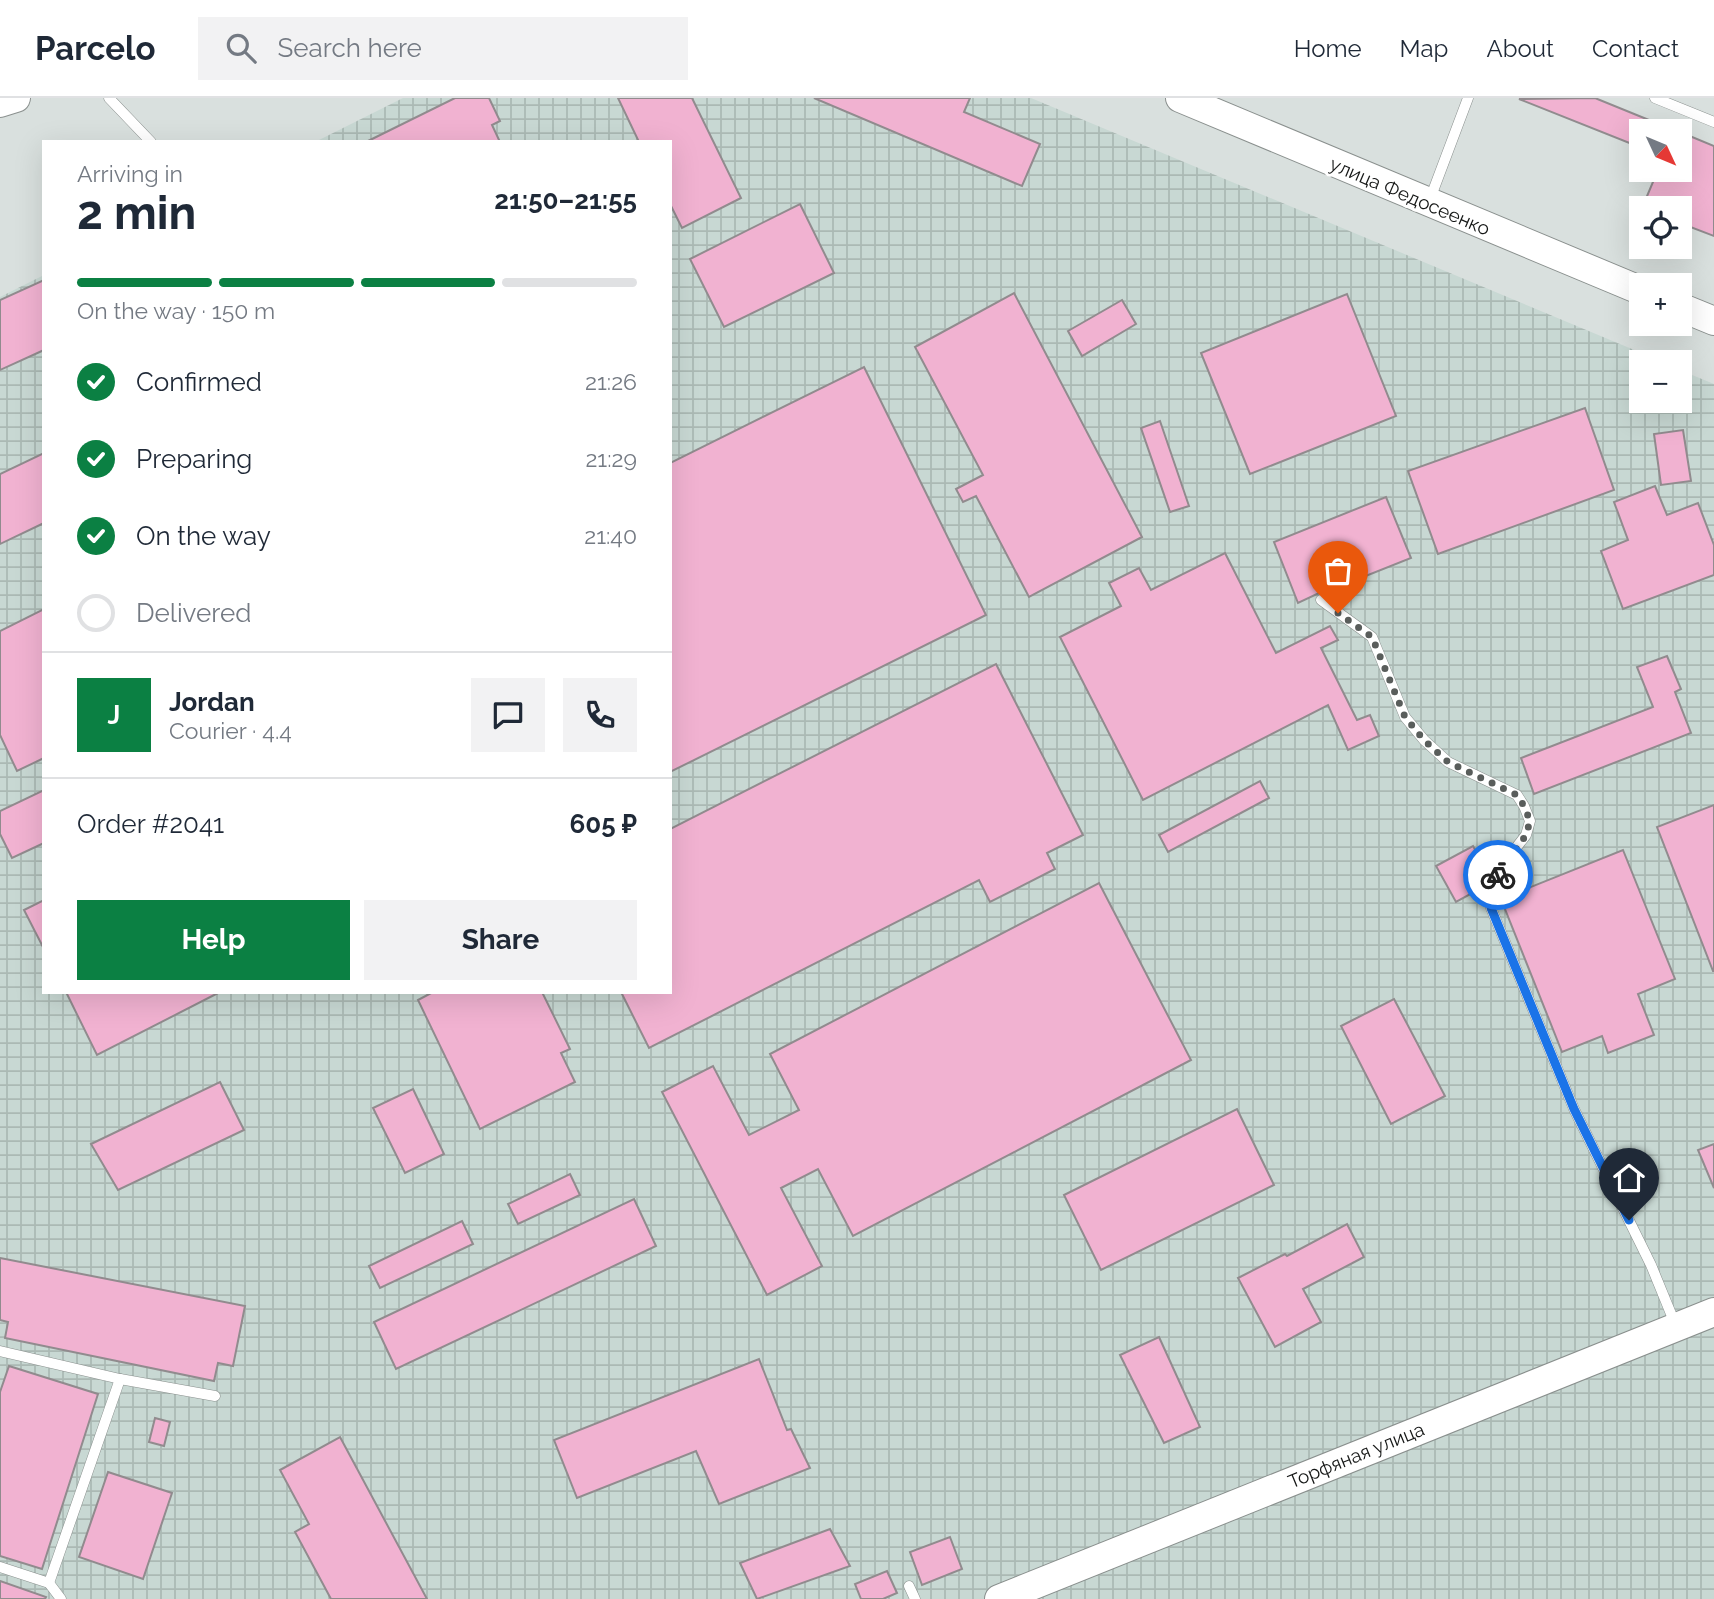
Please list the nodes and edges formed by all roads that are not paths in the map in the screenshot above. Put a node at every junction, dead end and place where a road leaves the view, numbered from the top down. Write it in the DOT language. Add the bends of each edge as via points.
graph roads {
  1 [pos="16,98"];
  2 [pos="109,98"];
  3 [pos="1180,98"];
  4 [pos="1468,98"];
  5 [pos="1655,98"];
  6 [pos="0,103"];
  7 [pos="1714,122"];
  8 [pos="149,140"];
  9 [pos="1429,204"];
  10 [pos="1629,286"];
  11 [pos="1692,312"];
  12 [pos="1714,321"];
  13 [pos="1321,600"];
  14 [pos="1714,1312"];
  15 [pos="1676,1327"];
  16 [pos="0,1351"];
  17 [pos="120,1379"];
  18 [pos="215,1396"];
  19 [pos="0,1567"];
  20 [pos="49,1583"];
  21 [pos="909,1586"];
  22 [pos="61,1599"];
  23 [pos="915,1599"];
  24 [pos="999,1599"];
  1 -- 6 [label="street"];
  2 -- 8 [label="lane"];
  3 -- 9 [label="street, улица Федосеенко"];
  4 -- 9 [label="lane"];
  5 -- 7 [label="lane"];
  9 -- 10 [label="street, улица Федосеенко"];
  11 -- 12 [label="street"];
  13 -- 15 [label="lane" via="1372,637 1405,717 1424,740 1448,762 1517,795 1524,806 1530,821 1526,835 1501,867 1492,887 1491,908 1574,1109 1651,1265"];
  14 -- 15 [label="street, Торфяная улица"];
  15 -- 24 [label="street, Торфяная улица"];
  16 -- 17 [label="lane"];
  17 -- 18 [label="lane"];
  17 -- 20 [label="lane"];
  19 -- 20 [label="lane"];
  20 -- 22 [label="lane"];
  21 -- 23 [label="lane"];
}
